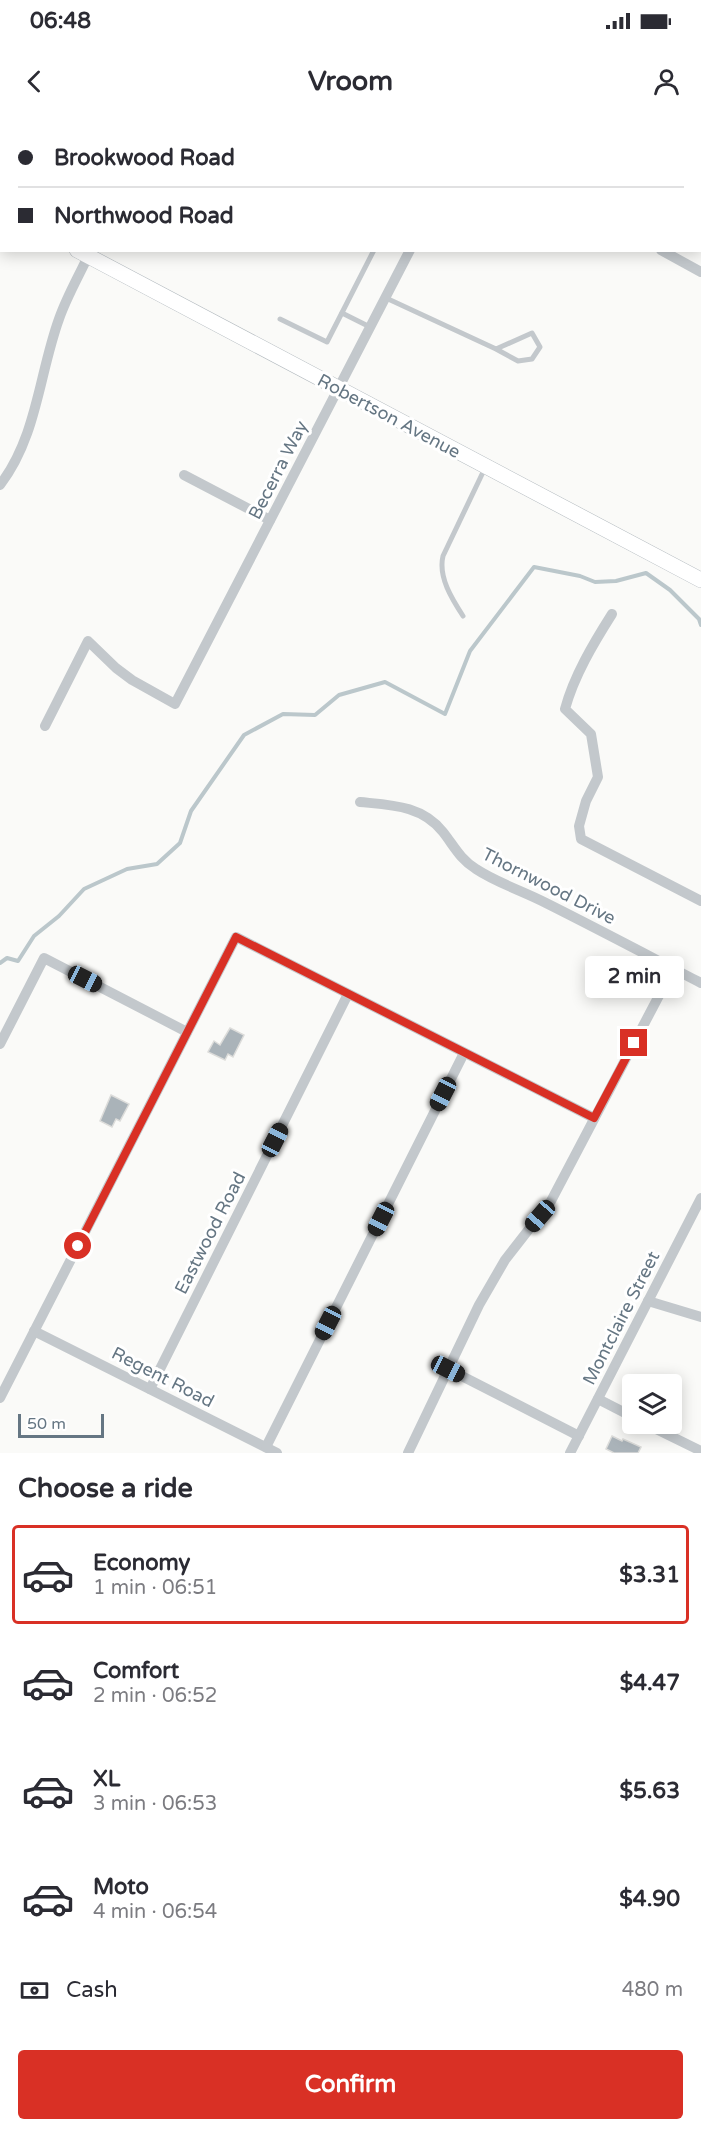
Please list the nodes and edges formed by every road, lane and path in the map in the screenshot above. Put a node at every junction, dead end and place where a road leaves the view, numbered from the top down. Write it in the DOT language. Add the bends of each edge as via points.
graph roads {
  1 [pos="86,252"];
  2 [pos="373,252"];
  3 [pos="409,252"];
  4 [pos="665,252"];
  5 [pos="701,272"];
  6 [pos="386,298"];
  7 [pos="342,313"];
  8 [pos="280,319"];
  9 [pos="370,327"];
  10 [pos="496,349"];
  11 [pos="338,389"];
  12 [pos="486,467"];
  13 [pos="184,475"];
  14 [pos="0,485"];
  15 [pos="270,520"];
  16 [pos="701,580"];
  17 [pos="612,615"];
  18 [pos="463,616"];
  19 [pos="45,726"];
  20 [pos="360,802"];
  21 [pos="701,901"];
  22 [pos="673,969"];
  23 [pos="701,983"];
  24 [pos="348,994"];
  25 [pos="187,1032"];
  26 [pos="0,1044"];
  27 [pos="464,1053"];
  28 [pos="594,1118"];
  29 [pos="701,1198"];
  30 [pos="648,1300"];
  31 [pos="701,1317"];
  32 [pos="34,1331"];
  33 [pos="448,1369"];
  34 [pos="150,1389"];
  35 [pos="0,1398"];
  36 [pos="598,1399"];
  37 [pos="622,1411"];
  38 [pos="666,1434"];
  39 [pos="579,1436"];
  40 [pos="266,1448"];
  41 [pos="701,1451"];
  42 [pos="277,1453"];
  43 [pos="408,1453"];
  44 [pos="570,1453"];
  1 -- 11 [label="street, Robertson Avenue"];
  1 -- 14 [label="street" via="59,319 24,443"];
  2 -- 7 [label="lane"];
  3 -- 6 [label="street, Becerra Way"];
  4 -- 5 [label="street"];
  6 -- 9 [label="street, Becerra Way"];
  6 -- 10 [label="lane"];
  7 -- 8 [label="lane" via="327,342"];
  7 -- 9 [label="lane"];
  9 -- 11 [label="street, Becerra Way"];
  10 -- 10 [label="lane" via="532,333 540,347 532,359 518,361"];
  11 -- 12 [label="street, Robertson Avenue"];
  11 -- 15 [label="street, Becerra Way"];
  12 -- 16 [label="street, Robertson Avenue"];
  12 -- 18 [label="lane" via="441,566"];
  13 -- 15 [label="street"];
  15 -- 19 [label="street, Becerra Way" via="175,704 132,681 88,641"];
  17 -- 21 [label="street" via="590,651 565,709 591,734 598,777 579,826 581,839"];
  20 -- 22 [label="street, Thornwood Drive" via="414,810 442,831 457,853 477,870"];
  22 -- 23 [label="street, Thornwood Drive"];
  22 -- 28 [label="street"];
  24 -- 25 [label="street" via="236,937"];
  24 -- 27 [label="street"];
  24 -- 34 [label="street, Eastwood Road"];
  25 -- 26 [label="street" via="44,958"];
  25 -- 32 [label="street"];
  27 -- 28 [label="street"];
  27 -- 40 [label="street"];
  28 -- 33 [label="street" via="551,1201 505,1260"];
  29 -- 30 [label="street, Montclaire Street"];
  30 -- 31 [label="street"];
  30 -- 36 [label="street, Montclaire Street"];
  32 -- 34 [label="street, Regent Road"];
  32 -- 35 [label="street"];
  33 -- 39 [label="street"];
  33 -- 43 [label="street"];
  34 -- 40 [label="street, Regent Road"];
  36 -- 37 [label="street"];
  36 -- 39 [label="street, Montclaire Street"];
  38 -- 41 [label="street"];
  39 -- 44 [label="street, Montclaire Street"];
  40 -- 42 [label="street, Regent Road"];
}
